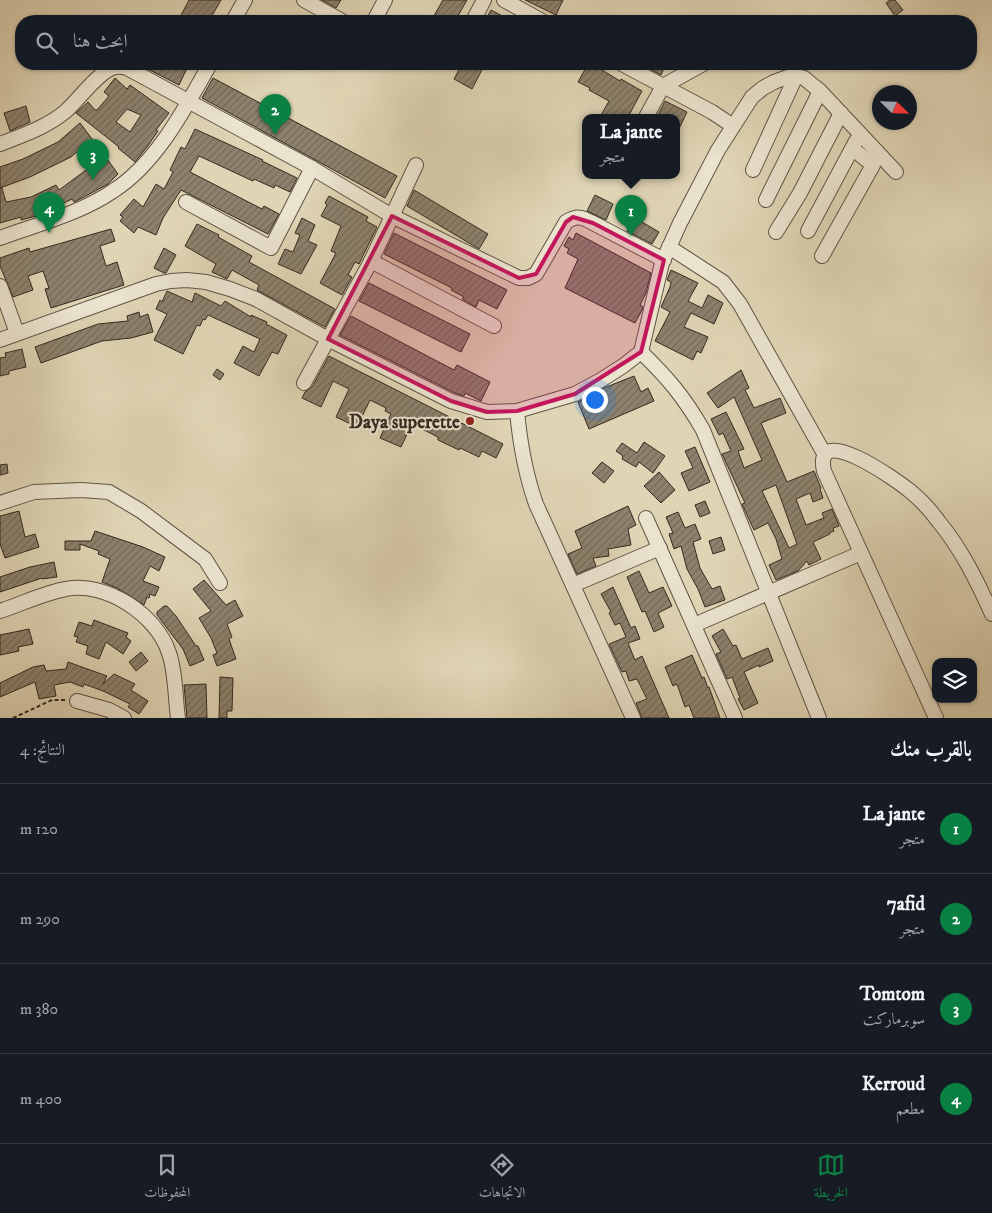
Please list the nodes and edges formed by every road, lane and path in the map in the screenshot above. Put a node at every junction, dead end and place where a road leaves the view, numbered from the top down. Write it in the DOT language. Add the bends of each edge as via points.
graph roads {
  1 [pos="245,0"];
  2 [pos="304,0"];
  3 [pos="385,0"];
  4 [pos="484,0"];
  5 [pos="504,0"];
  6 [pos="236,15"];
  7 [pos="331,15"];
  8 [pos="377,15"];
  9 [pos="476,15"];
  10 [pos="531,15"];
  11 [pos="107,70"];
  12 [pos="131,70"];
  13 [pos="207,70"];
  14 [pos="633,70"];
  15 [pos="692,70"];
  16 [pos="796,76"];
  17 [pos="663,86"];
  18 [pos="820,91"];
  19 [pos="188,102"];
  20 [pos="841,113"];
  21 [pos="648,114"];
  22 [pos="733,126"];
  23 [pos="859,133"];
  24 [pos="0,144"];
  25 [pos="853,149"];
  26 [pos="416,165"];
  27 [pos="312,168"];
  28 [pos="752,170"];
  29 [pos="896,172"];
  30 [pos="766,200"];
  31 [pos="186,202"];
  32 [pos="392,216"];
  33 [pos="808,231"];
  34 [pos="776,232"];
  35 [pos="0,238"];
  36 [pos="667,253"];
  37 [pos="822,256"];
  38 [pos="371,261"];
  39 [pos="0,286"];
  40 [pos="494,326"];
  41 [pos="17,333"];
  42 [pos="328,339"];
  43 [pos="0,340"];
  44 [pos="640,352"];
  45 [pos="304,383"];
  46 [pos="517,411"];
  47 [pos="825,455"];
  48 [pos="0,503"];
  49 [pos="646,518"];
  50 [pos="660,548"];
  51 [pos="861,553"];
  52 [pos="220,583"];
  53 [pos="573,585"];
  54 [pos="769,593"];
  55 [pos="0,611"];
  56 [pos="992,614"];
  57 [pos="694,624"];
  58 [pos="77,701"];
  59 [pos="13,718"];
  60 [pos="124,718"];
  61 [pos="178,718"];
  62 [pos="633,718"];
  63 [pos="735,718"];
  64 [pos="819,718"];
  65 [pos="936,718"];
  1 -- 6 [label="street"];
  2 -- 7 [label="street"];
  3 -- 8 [label="street"];
  4 -- 9 [label="street"];
  5 -- 10 [label="street"];
  11 -- 24 [label="street" via="78,100 50,122"];
  12 -- 19 [label="street"];
  13 -- 19 [label="street"];
  14 -- 17 [label="street"];
  15 -- 17 [label="street"];
  16 -- 18 [label="street" via="804,78"];
  16 -- 22 [label="street" via="763,88 752,97"];
  16 -- 28 [label="street"];
  17 -- 21 [label="street"];
  17 -- 22 [label="street"];
  18 -- 20 [label="street"];
  18 -- 30 [label="street"];
  19 -- 27 [label="street"];
  19 -- 35 [label="street" via="150,158 114,191 86,207"];
  20 -- 23 [label="street"];
  20 -- 34 [label="street" via="800,194"];
  22 -- 36 [label="street" via="701,182"];
  23 -- 25 [label="street"];
  23 -- 29 [label="street"];
  25 -- 33 [label="street"];
  25 -- 37 [label="street" via="873,166"];
  26 -- 32 [label="street"];
  27 -- 31 [label="street" via="271,248"];
  27 -- 32 [label="street"];
  32 -- 36 [label="street" via="519,278 536,274 566,222 573,217 583,218"];
  32 -- 38 [label="street"];
  36 -- 44 [label="street" via="653,294"];
  36 -- 47 [label="street" via="723,282 740,304"];
  38 -- 40 [label="street"];
  38 -- 42 [label="street"];
  39 -- 41 [label="street"];
  41 -- 42 [label="street" via="156,284 187,280 206,282 256,299"];
  41 -- 43 [label="street"];
  42 -- 45 [label="street"];
  42 -- 46 [label="street" via="451,401 487,412"];
  44 -- 46 [label="street" via="575,394"];
  44 -- 54 [label="street" via="673,384 703,430"];
  46 -- 53 [label="street" via="527,477"];
  47 -- 51 [label="street" via="824,471"];
  47 -- 56 [label="street" via="832,450 856,457 891,476 913,493 956,542"];
  48 -- 52 [label="street" via="34,492 109,492 141,511 204,559"];
  49 -- 50 [label="street"];
  50 -- 53 [label="street"];
  50 -- 57 [label="street"];
  51 -- 54 [label="street"];
  51 -- 65 [label="street"];
  53 -- 62 [label="street"];
  54 -- 57 [label="street"];
  54 -- 64 [label="street"];
  55 -- 61 [label="street" via="67,588 84,588 121,599 136,608 152,624 170,654"];
  57 -- 63 [label="street"];
  58 -- 59 [label="path" via="52,700"];
  58 -- 60 [label="street"];
}
